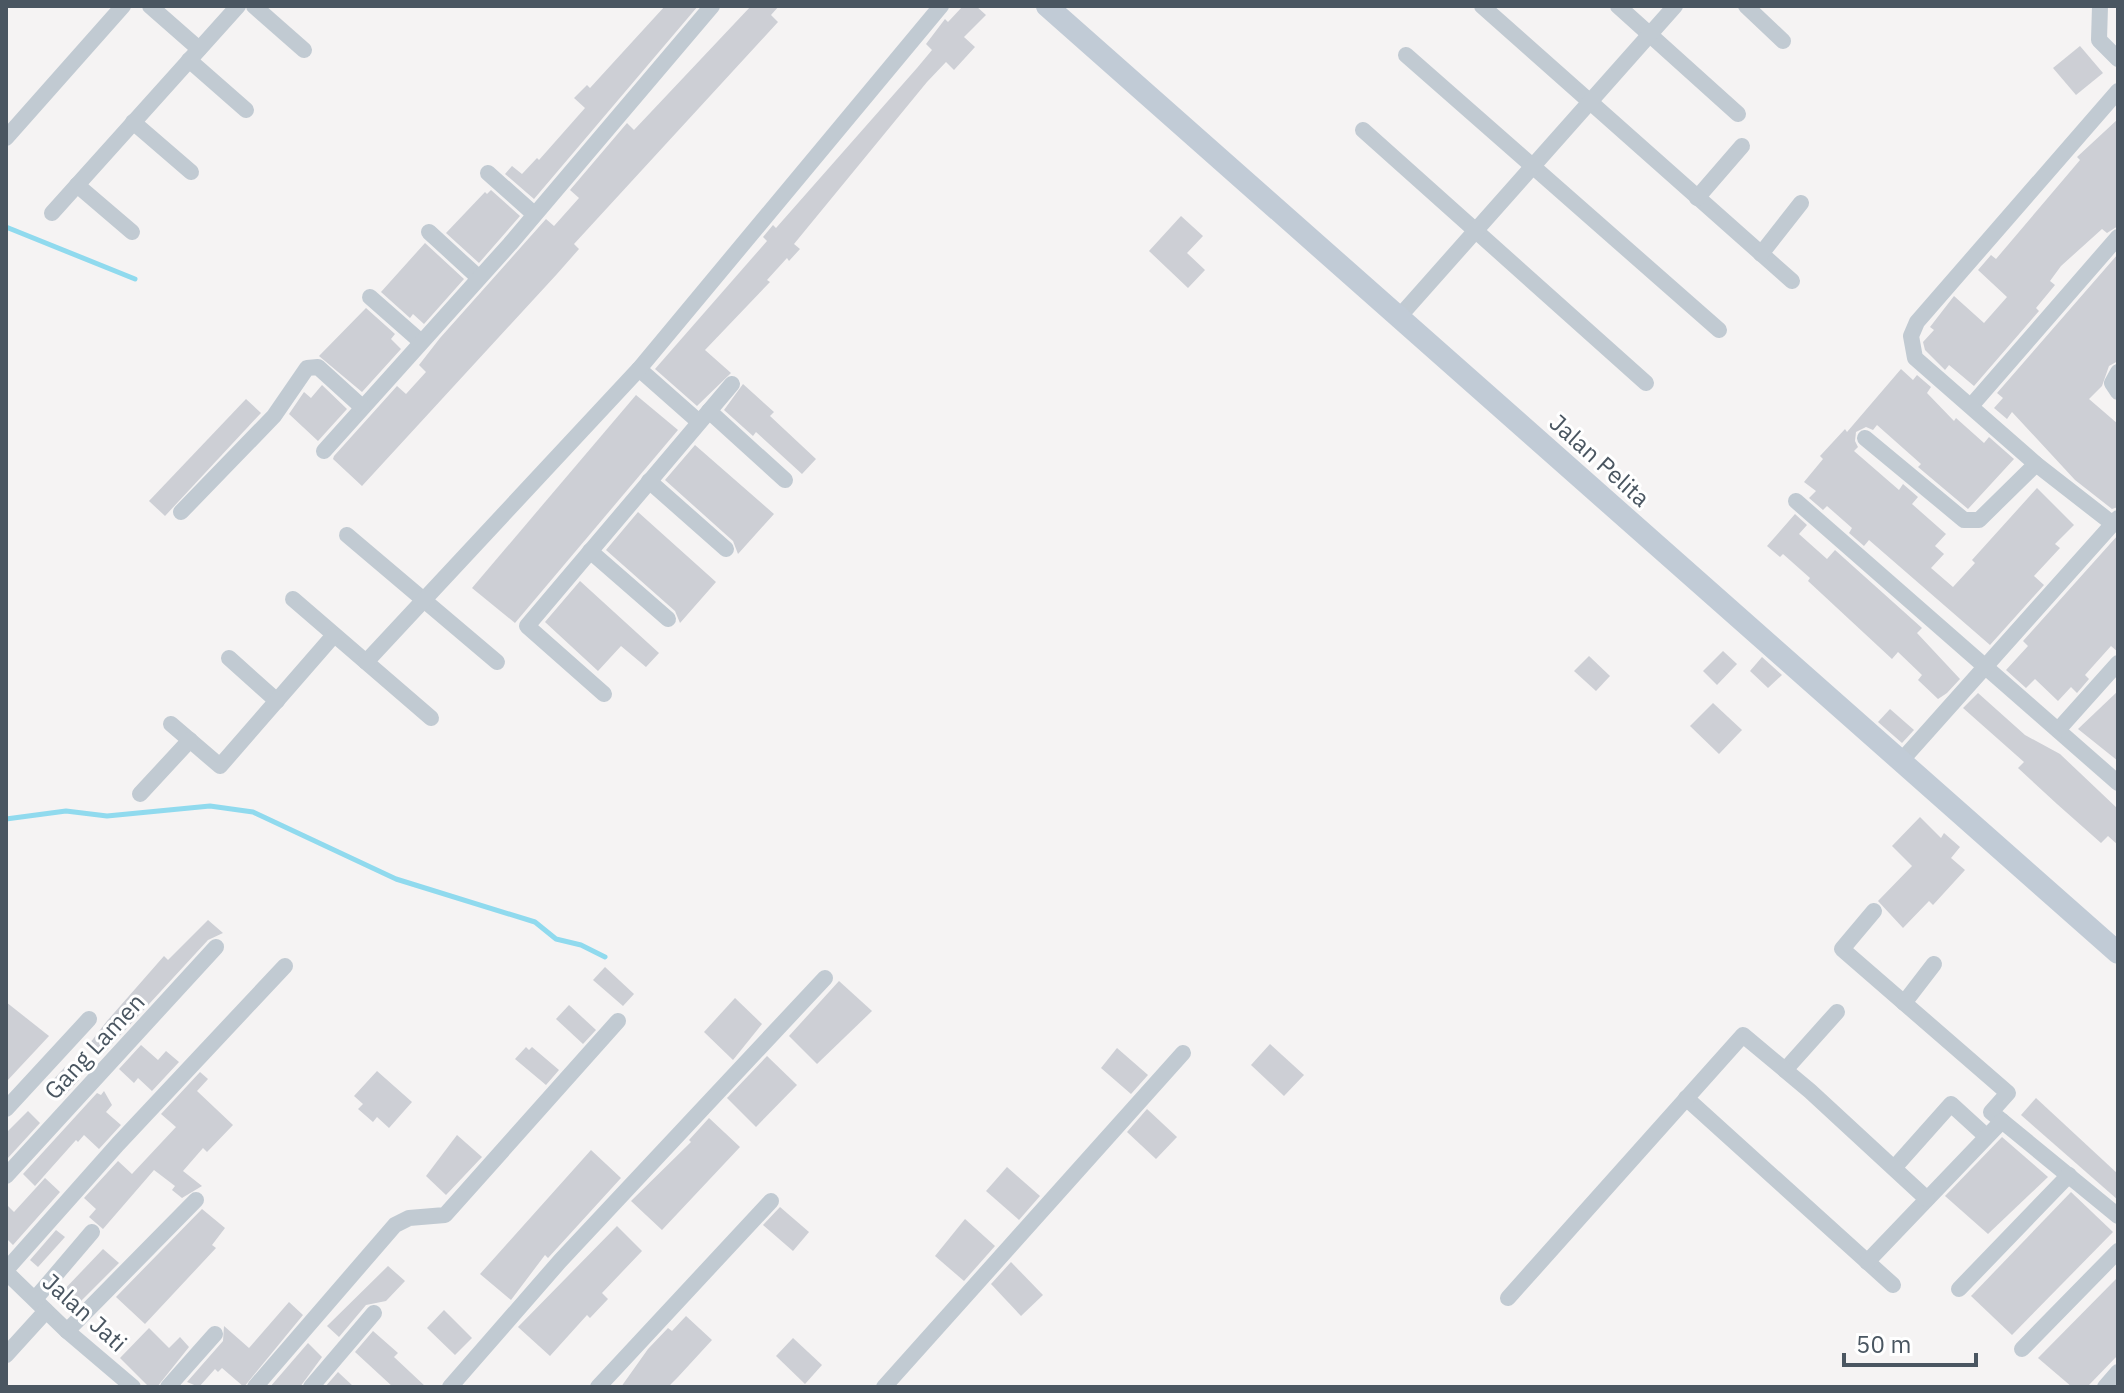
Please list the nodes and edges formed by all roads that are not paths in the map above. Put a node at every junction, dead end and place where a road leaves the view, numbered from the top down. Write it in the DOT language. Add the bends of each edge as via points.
graph roads {
  1 [pos="123,6"];
  2 [pos="150,6"];
  3 [pos="238,6"];
  4 [pos="254,6"];
  5 [pos="712,6"];
  6 [pos="941,6"];
  7 [pos="1047,6"];
  8 [pos="1482,6"];
  9 [pos="1618,6"];
  10 [pos="1675,6"];
  11 [pos="1746,6"];
  12 [pos="2100,6"];
  13 [pos="1650,34"];
  14 [pos="1783,41"];
  15 [pos="304,50"];
  16 [pos="194,54"];
  17 [pos="1406,55"];
  18 [pos="2118,59"];
  19 [pos="2118,91"];
  20 [pos="1590,102"];
  21 [pos="246,110"];
  22 [pos="1738,114"];
  23 [pos="133,122"];
  24 [pos="1363,130"];
  25 [pos="6,138"];
  26 [pos="1742,146"];
  27 [pos="1532,166"];
  28 [pos="191,172"];
  29 [pos="488,173"];
  30 [pos="77,185"];
  31 [pos="1697,198"];
  32 [pos="1801,203"];
  33 [pos="52,213"];
  34 [pos="534,214"];
  35 [pos="132,232"];
  36 [pos="429,232"];
  37 [pos="1474,232"];
  38 [pos="2118,237"];
  39 [pos="1761,254"];
  40 [pos="478,277"];
  41 [pos="1792,281"];
  42 [pos="370,297"];
  43 [pos="1399,317"];
  44 [pos="1719,330"];
  45 [pos="420,341"];
  46 [pos="639,369"];
  47 [pos="2118,372"];
  48 [pos="1646,383"];
  49 [pos="732,384"];
  50 [pos="2118,392"];
  51 [pos="1971,406"];
  52 [pos="362,407"];
  53 [pos="704,416"];
  54 [pos="1865,438"];
  55 [pos="324,451"];
  56 [pos="2036,464"];
  57 [pos="785,480"];
  58 [pos="649,481"];
  59 [pos="1796,501"];
  60 [pos="181,512"];
  61 [pos="2115,521"];
  62 [pos="347,535"];
  63 [pos="726,549"];
  64 [pos="590,551"];
  65 [pos="293,599"];
  66 [pos="423,600"];
  67 [pos="668,619"];
  68 [pos="334,635"];
  69 [pos="229,658"];
  70 [pos="366,662"];
  71 [pos="497,662"];
  72 [pos="2118,663"];
  73 [pos="1987,665"];
  74 [pos="604,694"];
  75 [pos="277,701"];
  76 [pos="431,718"];
  77 [pos="171,724"];
  78 [pos="2058,730"];
  79 [pos="190,740"];
  80 [pos="1901,761"];
  81 [pos="2118,783"];
  82 [pos="140,794"];
  83 [pos="1874,911"];
  84 [pos="216,947"];
  85 [pos="2118,953"];
  86 [pos="1934,964"];
  87 [pos="285,966"];
  88 [pos="825,978"];
  89 [pos="1904,1003"];
  90 [pos="1837,1012"];
  91 [pos="89,1019"];
  92 [pos="618,1021"];
  93 [pos="1183,1053"];
  94 [pos="1785,1070"];
  95 [pos="1686,1098"];
  96 [pos="6,1109"];
  97 [pos="2002,1121"];
  98 [pos="1986,1136"];
  99 [pos="1894,1168"];
  100 [pos="2069,1175"];
  101 [pos="6,1176"];
  102 [pos="1927,1199"];
  103 [pos="196,1200"];
  104 [pos="771,1201"];
  105 [pos="2118,1216"];
  106 [pos="92,1232"];
  107 [pos="2118,1251"];
  108 [pos="1867,1262"];
  109 [pos="6,1271"];
  110 [pos="1893,1285"];
  111 [pos="1959,1289"];
  112 [pos="1508,1298"];
  113 [pos="40,1305"];
  114 [pos="374,1313"];
  115 [pos="67,1331"];
  116 [pos="215,1334"];
  117 [pos="2022,1349"];
  118 [pos="6,1355"];
  119 [pos="2118,1372"];
  120 [pos="133,1387"];
  121 [pos="168,1387"];
  122 [pos="255,1387"];
  123 [pos="311,1387"];
  124 [pos="450,1387"];
  125 [pos="598,1387"];
  126 [pos="884,1387"];
  127 [pos="2105,1387"];
  1 -- 25 [label="street"];
  2 -- 16 [label="street"];
  3 -- 16 [label="street"];
  4 -- 15 [label="street"];
  5 -- 34 [label="street"];
  6 -- 46 [label="street"];
  7 -- 43 [label="street, Jalan Pelita"];
  8 -- 20 [label="street"];
  9 -- 13 [label="street"];
  10 -- 13 [label="street"];
  11 -- 14 [label="street"];
  12 -- 18 [label="street" via="2099,40"];
  13 -- 20 [label="street"];
  13 -- 22 [label="street"];
  16 -- 21 [label="street"];
  16 -- 23 [label="street"];
  17 -- 27 [label="street"];
  19 -- 51 [label="street" via="1913,329 1915,358"];
  20 -- 27 [label="street"];
  20 -- 31 [label="street"];
  23 -- 28 [label="street"];
  23 -- 30 [label="street"];
  24 -- 37 [label="street"];
  26 -- 31 [label="street"];
  27 -- 37 [label="street"];
  27 -- 44 [label="street"];
  29 -- 34 [label="street"];
  30 -- 33 [label="street"];
  30 -- 35 [label="street"];
  31 -- 39 [label="street"];
  32 -- 39 [label="street"];
  34 -- 40 [label="street"];
  36 -- 40 [label="street"];
  37 -- 43 [label="street"];
  37 -- 48 [label="street"];
  38 -- 51 [label="street"];
  39 -- 41 [label="street"];
  40 -- 45 [label="street"];
  42 -- 45 [label="street"];
  43 -- 80 [label="street, Jalan Pelita"];
  45 -- 52 [label="street"];
  46 -- 53 [label="street"];
  46 -- 66 [label="street"];
  47 -- 50 [label="street" via="2112,383"];
  49 -- 53 [label="street"];
  51 -- 56 [label="street"];
  52 -- 55 [label="street"];
  52 -- 60 [label="street" via="318,367 307,368 274,416"];
  53 -- 57 [label="street"];
  53 -- 58 [label="street"];
  54 -- 56 [label="street" via="1964,520 1979,520"];
  56 -- 61 [label="street"];
  58 -- 63 [label="street"];
  58 -- 64 [label="street"];
  59 -- 73 [label="street"];
  61 -- 73 [label="street"];
  62 -- 66 [label="street"];
  64 -- 67 [label="street"];
  64 -- 74 [label="street" via="527,626"];
  65 -- 68 [label="street"];
  66 -- 70 [label="street"];
  66 -- 71 [label="street"];
  68 -- 70 [label="street"];
  68 -- 75 [label="street"];
  69 -- 75 [label="street"];
  70 -- 76 [label="street"];
  72 -- 78 [label="street"];
  73 -- 78 [label="street"];
  73 -- 80 [label="street"];
  75 -- 79 [label="street" via="220,766"];
  77 -- 79 [label="street"];
  78 -- 81 [label="street"];
  79 -- 82 [label="street"];
  80 -- 85 [label="street, Jalan Pelita"];
  83 -- 89 [label="street" via="1842,949"];
  84 -- 101 [label="street, Gang Lamen"];
  86 -- 89 [label="street"];
  87 -- 109 [label="street"];
  88 -- 124 [label="street" via="560,1261"];
  89 -- 97 [label="street" via="2008,1093 1991,1112"];
  90 -- 94 [label="street"];
  91 -- 96 [label="street"];
  92 -- 122 [label="street" via="445,1215 409,1218 395,1225"];
  93 -- 126 [label="street"];
  94 -- 95 [label="street" via="1743,1035"];
  94 -- 99 [label="street"];
  95 -- 108 [label="street"];
  95 -- 112 [label="street"];
  97 -- 98 [label="street"];
  97 -- 100 [label="street"];
  98 -- 99 [label="street" via="1951,1104"];
  98 -- 102 [label="street"];
  99 -- 102 [label="street"];
  100 -- 105 [label="street"];
  100 -- 111 [label="street"];
  102 -- 108 [label="street"];
  103 -- 115 [label="street"];
  104 -- 125 [label="street"];
  106 -- 113 [label="street"];
  107 -- 117 [label="street"];
  108 -- 110 [label="street"];
  109 -- 113 [label="street, Jalan Jati"];
  113 -- 115 [label="street, Jalan Jati"];
  113 -- 118 [label="street"];
  114 -- 123 [label="street"];
  115 -- 120 [label="street, Jalan Jati"];
  116 -- 121 [label="street"];
  119 -- 127 [label="street"];
}
